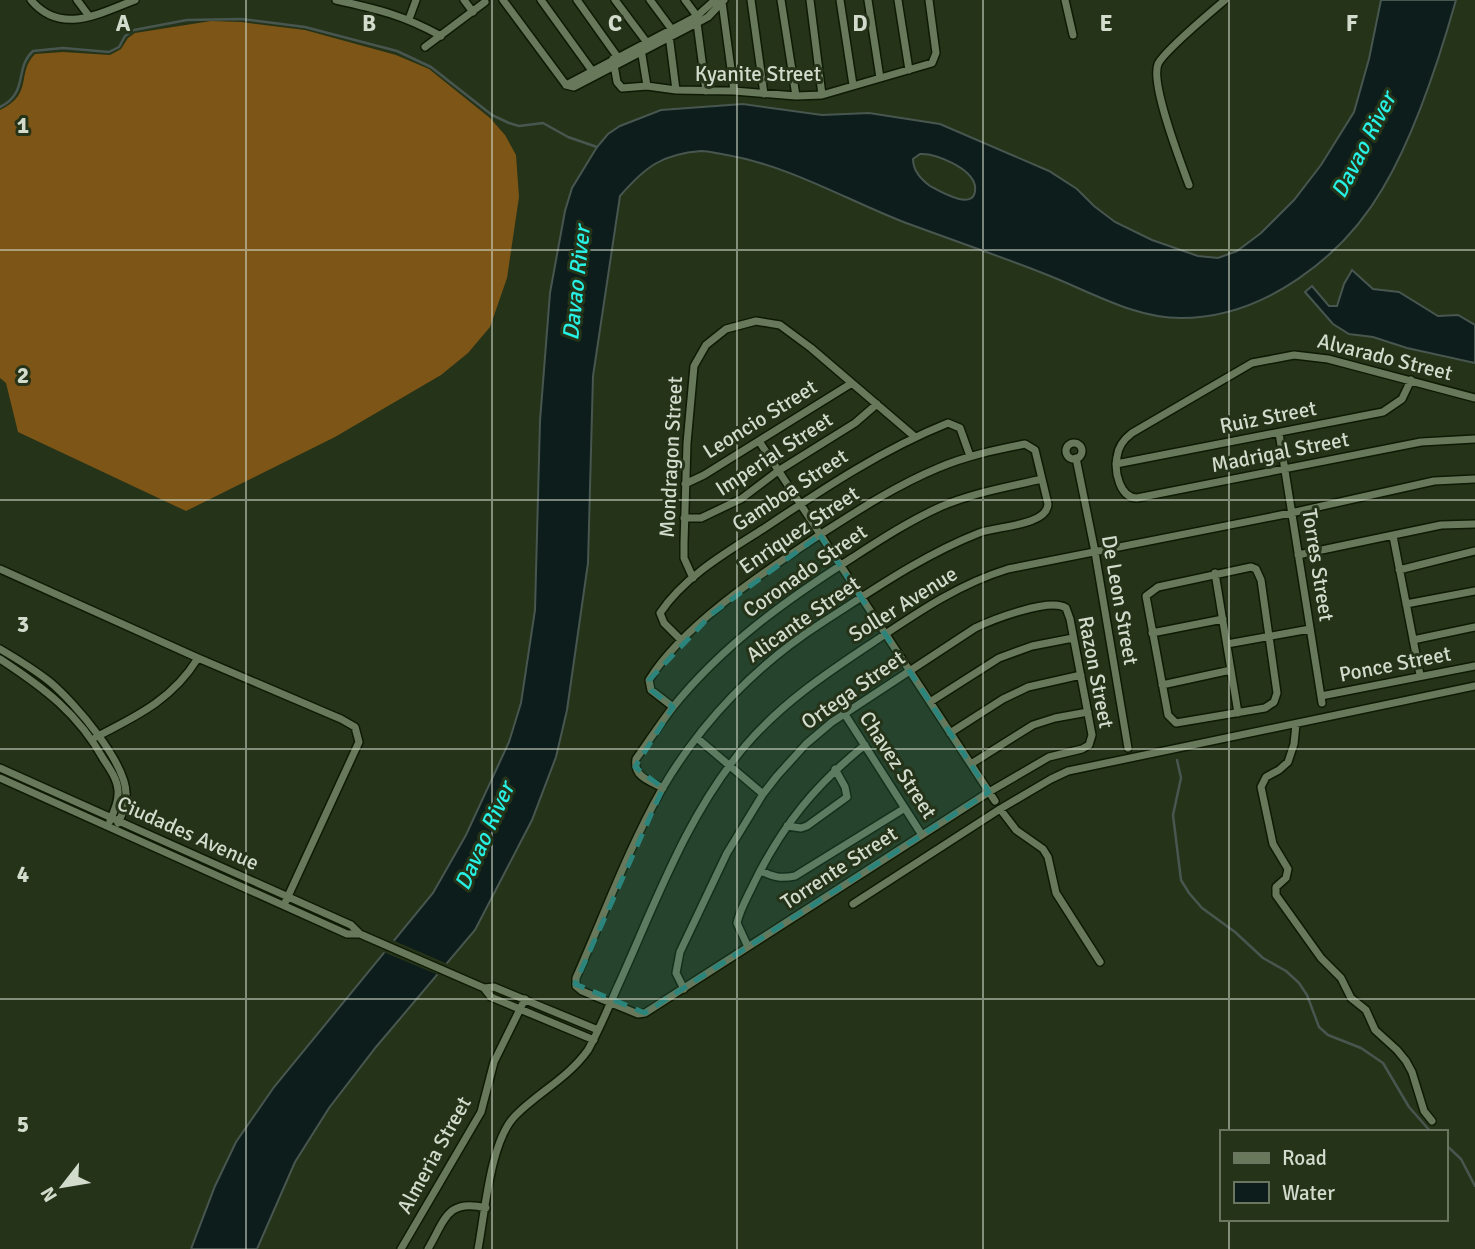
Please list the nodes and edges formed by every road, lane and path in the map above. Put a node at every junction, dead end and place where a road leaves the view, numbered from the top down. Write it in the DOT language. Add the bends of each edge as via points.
graph roads {
  1 [pos="31,0"];
  2 [pos="77,0"];
  3 [pos="135,0"];
  4 [pos="335,0"];
  5 [pos="416,0"];
  6 [pos="464,0"];
  7 [pos="503,0"];
  8 [pos="541,0"];
  9 [pos="577,0"];
  10 [pos="615,0"];
  11 [pos="650,0"];
  12 [pos="685,0"];
  13 [pos="751,0"];
  14 [pos="781,0"];
  15 [pos="810,0"];
  16 [pos="839,0"];
  17 [pos="868,0"];
  18 [pos="898,0"];
  19 [pos="929,0"];
  20 [pos="1065,0"];
  21 [pos="1224,0"];
  22 [pos="720,1"];
  23 [pos="485,2"];
  24 [pos="117,3"];
  25 [pos="366,3"];
  26 [pos="473,12"];
  27 [pos="89,16"];
  28 [pos="410,19"];
  29 [pos="697,20"];
  30 [pos="671,33"];
  31 [pos="441,36"];
  32 [pos="1073,36"];
  33 [pos="644,46"];
  34 [pos="425,47"];
  35 [pos="616,61"];
  36 [pos="909,71"];
  37 [pos="594,73"];
  38 [pos="880,78"];
  39 [pos="853,85"];
  40 [pos="647,86"];
  41 [pos="676,90"];
  42 [pos="706,91"];
  43 [pos="734,91"];
  44 [pos="764,94"];
  45 [pos="822,95"];
  46 [pos="796,96"];
  47 [pos="1189,185"];
  48 [pos="1411,380"];
  49 [pos="852,383"];
  50 [pos="1475,398"];
  51 [pos="877,404"];
  52 [pos="1279,433"];
  53 [pos="915,437"];
  54 [pos="1475,439"];
  55 [pos="759,441"];
  56 [pos="970,456"];
  57 [pos="1076,458"];
  58 [pos="1116,464"];
  59 [pos="1284,469"];
  60 [pos="778,471"];
  61 [pos="1042,480"];
  62 [pos="1475,480"];
  63 [pos="685,484"];
  64 [pos="800,503"];
  65 [pos="1292,513"];
  66 [pos="684,518"];
  67 [pos="1475,524"];
  68 [pos="820,535"];
  69 [pos="1393,537"];
  70 [pos="1475,551"];
  71 [pos="1095,552"];
  72 [pos="1298,555"];
  73 [pos="840,566"];
  74 [pos="0,569"];
  75 [pos="1399,570"];
  76 [pos="1216,573"];
  77 [pos="693,578"];
  78 [pos="1475,591"];
  79 [pos="862,598"];
  80 [pos="1406,604"];
  81 [pos="1063,605"];
  82 [pos="1223,619"];
  83 [pos="1475,627"];
  84 [pos="1310,629"];
  85 [pos="1152,633"];
  86 [pos="885,634"];
  87 [pos="1269,636"];
  88 [pos="1073,638"];
  89 [pos="681,640"];
  90 [pos="1413,640"];
  91 [pos="1227,644"];
  92 [pos="0,649"];
  93 [pos="198,658"];
  94 [pos="0,659"];
  95 [pos="1475,666"];
  96 [pos="1231,670"];
  97 [pos="909,671"];
  98 [pos="1080,675"];
  99 [pos="1420,675"];
  100 [pos="1162,685"];
  101 [pos="1475,686"];
  102 [pos="1321,699"];
  103 [pos="930,702"];
  104 [pos="673,707"];
  105 [pos="1088,712"];
  106 [pos="844,713"];
  107 [pos="1238,713"];
  108 [pos="1296,724"];
  109 [pos="950,733"];
  110 [pos="94,738"];
  111 [pos="697,738"];
  112 [pos="865,745"];
  113 [pos="1089,745"];
  114 [pos="1128,748"];
  115 [pos="971,764"];
  116 [pos="730,765"];
  117 [pos="0,768"];
  118 [pos="835,769"];
  119 [pos="0,778"];
  120 [pos="663,788"];
  121 [pos="989,792"];
  122 [pos="762,794"];
  123 [pos="995,801"];
  124 [pos="905,808"];
  125 [pos="1000,809"];
  126 [pos="115,820"];
  127 [pos="787,826"];
  128 [pos="111,828"];
  129 [pos="922,835"];
  130 [pos="761,870"];
  131 [pos="287,897"];
  132 [pos="853,904"];
  133 [pos="284,905"];
  134 [pos="361,934"];
  135 [pos="748,947"];
  136 [pos="1100,962"];
  137 [pos="482,987"];
  138 [pos="684,989"];
  139 [pos="525,999"];
  140 [pos="610,1003"];
  141 [pos="521,1009"];
  142 [pos="598,1030"];
  143 [pos="594,1040"];
  144 [pos="1432,1121"];
  145 [pos="486,1208"];
  146 [pos="401,1249"];
  147 [pos="428,1249"];
  148 [pos="478,1249"];
  1 -- 27 [label="street" via="60,19"];
  2 -- 27 [label="street"];
  3 -- 24 [label="street"];
  4 -- 25 [label="street"];
  5 -- 28 [label="street"];
  6 -- 26 [label="street"];
  7 -- 37 [label="street" via="566,85"];
  8 -- 37 [label="street"];
  9 -- 35 [label="street"];
  10 -- 33 [label="street"];
  11 -- 30 [label="street"];
  12 -- 29 [label="street"];
  13 -- 44 [label="street"];
  14 -- 46 [label="street"];
  15 -- 45 [label="street"];
  16 -- 39 [label="street"];
  17 -- 38 [label="street"];
  18 -- 36 [label="street"];
  19 -- 36 [label="street, Kyanite Street" via="935,61"];
  20 -- 32 [label="street"];
  21 -- 47 [label="street" via="1165,55 1157,71 1168,127"];
  22 -- 29 [label="street"];
  22 -- 43 [label="street"];
  23 -- 26 [label="street"];
  24 -- 27 [label="street"];
  25 -- 28 [label="street"];
  26 -- 31 [label="street"];
  28 -- 31 [label="street"];
  29 -- 30 [label="street"];
  29 -- 42 [label="street"];
  30 -- 33 [label="street"];
  30 -- 41 [label="street"];
  31 -- 34 [label="street"];
  33 -- 35 [label="street"];
  33 -- 40 [label="street"];
  35 -- 37 [label="street"];
  35 -- 40 [label="street, Kyanite Street" via="620,87"];
  36 -- 38 [label="street, Kyanite Street"];
  38 -- 39 [label="street, Kyanite Street"];
  39 -- 45 [label="street, Kyanite Street"];
  40 -- 41 [label="street, Kyanite Street"];
  41 -- 42 [label="street, Kyanite Street"];
  42 -- 43 [label="street, Kyanite Street"];
  43 -- 44 [label="street, Kyanite Street"];
  44 -- 46 [label="street, Kyanite Street"];
  45 -- 46 [label="street, Kyanite Street"];
  48 -- 50 [label="street, Alvarado Street"];
  48 -- 52 [label="street, Ruiz Street" via="1402,399 1383,412"];
  48 -- 58 [label="street, Alvarado Street" via="1306,355 1261,360 1132,433 1120,446"];
  49 -- 51 [label="street, Mondragon Street"];
  49 -- 55 [label="street, Leoncio Street"];
  49 -- 63 [label="street, Mondragon Street" via="780,325 757,321 726,329 706,345 694,366"];
  51 -- 53 [label="street, Mondragon Street"];
  51 -- 60 [label="street, Imperial Street"];
  52 -- 58 [label="street, Ruiz Street"];
  52 -- 59 [label="street, Torres Street"];
  53 -- 56 [label="street, Gamboa Street" via="955,424"];
  53 -- 64 [label="street, Gamboa Street"];
  54 -- 59 [label="street, Madrigal Street" via="1421,442"];
  55 -- 60 [label="street"];
  55 -- 63 [label="street, Leoncio Street"];
  56 -- 61 [label="street, Enriquez Street" via="1025,444 1033,447"];
  56 -- 68 [label="street, Enriquez Street" via="911,480"];
  57 -- 71 [label="street, De Leon Street"];
  58 -- 59 [label="street, Madrigal Street" via="1122,489 1133,498"];
  59 -- 65 [label="street, Torres Street"];
  60 -- 64 [label="street"];
  60 -- 66 [label="street, Imperial Street" via="713,514"];
  61 -- 73 [label="street, Coronado Street" via="939,508"];
  61 -- 79 [label="street, Alicante Street" via="1048,504 1045,513 949,545"];
  62 -- 65 [label="street, Soller Avenue" via="1434,481"];
  63 -- 66 [label="street, Mondragon Street"];
  64 -- 68 [label="street"];
  64 -- 77 [label="street, Gamboa Street"];
  65 -- 71 [label="street, Soller Avenue"];
  65 -- 72 [label="street, Torres Street"];
  66 -- 77 [label="street, Mondragon Street" via="684,558"];
  67 -- 69 [label="street" via="1441,524"];
  68 -- 73 [label="street"];
  68 -- 89 [label="street, Enriquez Street" via="744,587"];
  69 -- 72 [label="street"];
  69 -- 75 [label="street"];
  70 -- 75 [label="street"];
  71 -- 86 [label="street, Soller Avenue" via="984,577 937,600"];
  71 -- 114 [label="street, De Leon Street"];
  72 -- 84 [label="street, Torres Street"];
  73 -- 79 [label="street"];
  73 -- 104 [label="street, Coronado Street" via="755,625"];
  74 -- 93 [label="street"];
  75 -- 80 [label="street"];
  76 -- 82 [label="street"];
  76 -- 85 [label="street" via="1149,592 1146,601"];
  76 -- 87 [label="street" via="1256,569"];
  77 -- 89 [label="street, Gamboa Street" via="660,613"];
  78 -- 80 [label="street"];
  79 -- 86 [label="street"];
  79 -- 111 [label="street, Alicante Street" via="759,669"];
  80 -- 90 [label="street"];
  81 -- 88 [label="street, Razon Street"];
  81 -- 97 [label="street, Ortega Street" via="994,618"];
  82 -- 85 [label="street"];
  82 -- 91 [label="street"];
  83 -- 90 [label="street"];
  84 -- 87 [label="street"];
  84 -- 102 [label="street, Torres Street"];
  85 -- 100 [label="street"];
  86 -- 97 [label="street"];
  86 -- 116 [label="street, Soller Avenue" via="794,697"];
  87 -- 91 [label="street"];
  87 -- 107 [label="street" via="1276,698 1265,708"];
  88 -- 98 [label="street, Razon Street"];
  88 -- 103 [label="street" via="999,658"];
  89 -- 104 [label="street, Enriquez Street" via="649,680 651,690"];
  90 -- 99 [label="street"];
  91 -- 96 [label="street"];
  92 -- 110 [label="street" via="50,682 81,712"];
  93 -- 110 [label="street" via="163,699"];
  93 -- 131 [label="street" via="341,719 358,733 357,747"];
  94 -- 110 [label="street" via="45,689"];
  95 -- 99 [label="street, Ponce Street"];
  96 -- 100 [label="street"];
  96 -- 107 [label="street"];
  97 -- 103 [label="street"];
  97 -- 106 [label="street, Ortega Street"];
  98 -- 105 [label="street, Razon Street"];
  98 -- 109 [label="street" via="1028,687"];
  99 -- 102 [label="street, Ponce Street"];
  100 -- 107 [label="street" via="1168,715 1176,723"];
  101 -- 108 [label="street"];
  103 -- 109 [label="street"];
  104 -- 120 [label="street, Coronado Street" via="635,767"];
  105 -- 113 [label="street, Razon Street"];
  105 -- 115 [label="street" via="1033,725"];
  106 -- 112 [label="street, Chavez Street"];
  106 -- 122 [label="street, Ortega Street" via="806,744"];
  108 -- 125 [label="street" via="1068,771"];
  108 -- 144 [label="street" via="1288,762 1261,787 1273,844 1289,869 1276,887 1276,895 1368,1013 1375,1030 1406,1061"];
  109 -- 115 [label="street"];
  110 -- 126 [label="street" via="124,781 127,797"];
  111 -- 116 [label="street"];
  111 -- 120 [label="street, Alicante Street"];
  112 -- 118 [label="street"];
  112 -- 124 [label="street, Chavez Street"];
  113 -- 121 [label="street, Torrente Street" via="1049,757"];
  115 -- 121 [label="street"];
  116 -- 122 [label="street"];
  116 -- 140 [label="street, Soller Avenue" via="688,834"];
  117 -- 126 [label="street, Ciudades Avenue"];
  118 -- 127 [label="street"];
  118 -- 127 [label="street" via="847,797 807,826"];
  119 -- 128 [label="street, Ciudades Avenue"];
  120 -- 140 [label="street, Alicante Street" via="575,981 578,989"];
  121 -- 123 [label="street"];
  121 -- 129 [label="street, Torrente Street"];
  122 -- 138 [label="street, Ortega Street" via="727,853 680,952 676,973"];
  124 -- 129 [label="street, Chavez Street"];
  124 -- 130 [label="street" via="795,876 774,877"];
  125 -- 132 [label="street"];
  125 -- 136 [label="street" via="1016,830 1043,849 1056,893"];
  126 -- 128 [label="street"];
  126 -- 131 [label="street, Ciudades Avenue"];
  127 -- 130 [label="street"];
  128 -- 133 [label="street, Ciudades Avenue"];
  129 -- 135 [label="street, Torrente Street"];
  130 -- 135 [label="street" via="737,923"];
  131 -- 133 [label="street"];
  131 -- 134 [label="street, Ciudades Avenue" via="351,925"];
  133 -- 134 [label="street, Ciudades Avenue" via="347,934"];
  134 -- 137 [label="street, Ciudades Avenue"];
  135 -- 138 [label="street, Torrente Street"];
  137 -- 139 [label="street, Ciudades Avenue"];
  137 -- 141 [label="street, Ciudades Avenue" via="491,997"];
  138 -- 140 [label="street, Torrente Street" via="643,1014"];
  139 -- 141 [label="street, Almeria Street"];
  139 -- 142 [label="street, Ciudades Avenue"];
  140 -- 142 [label="street, Soller Avenue"];
  141 -- 143 [label="street, Ciudades Avenue"];
  141 -- 146 [label="street, Almeria Street" via="494,1062 481,1112"];
  142 -- 143 [label="street, Soller Avenue"];
  143 -- 145 [label="street, Soller Avenue" via="572,1070 509,1122 498,1144"];
  145 -- 147 [label="street" via="466,1204 456,1208"];
  145 -- 148 [label="street, Soller Avenue"];
}
